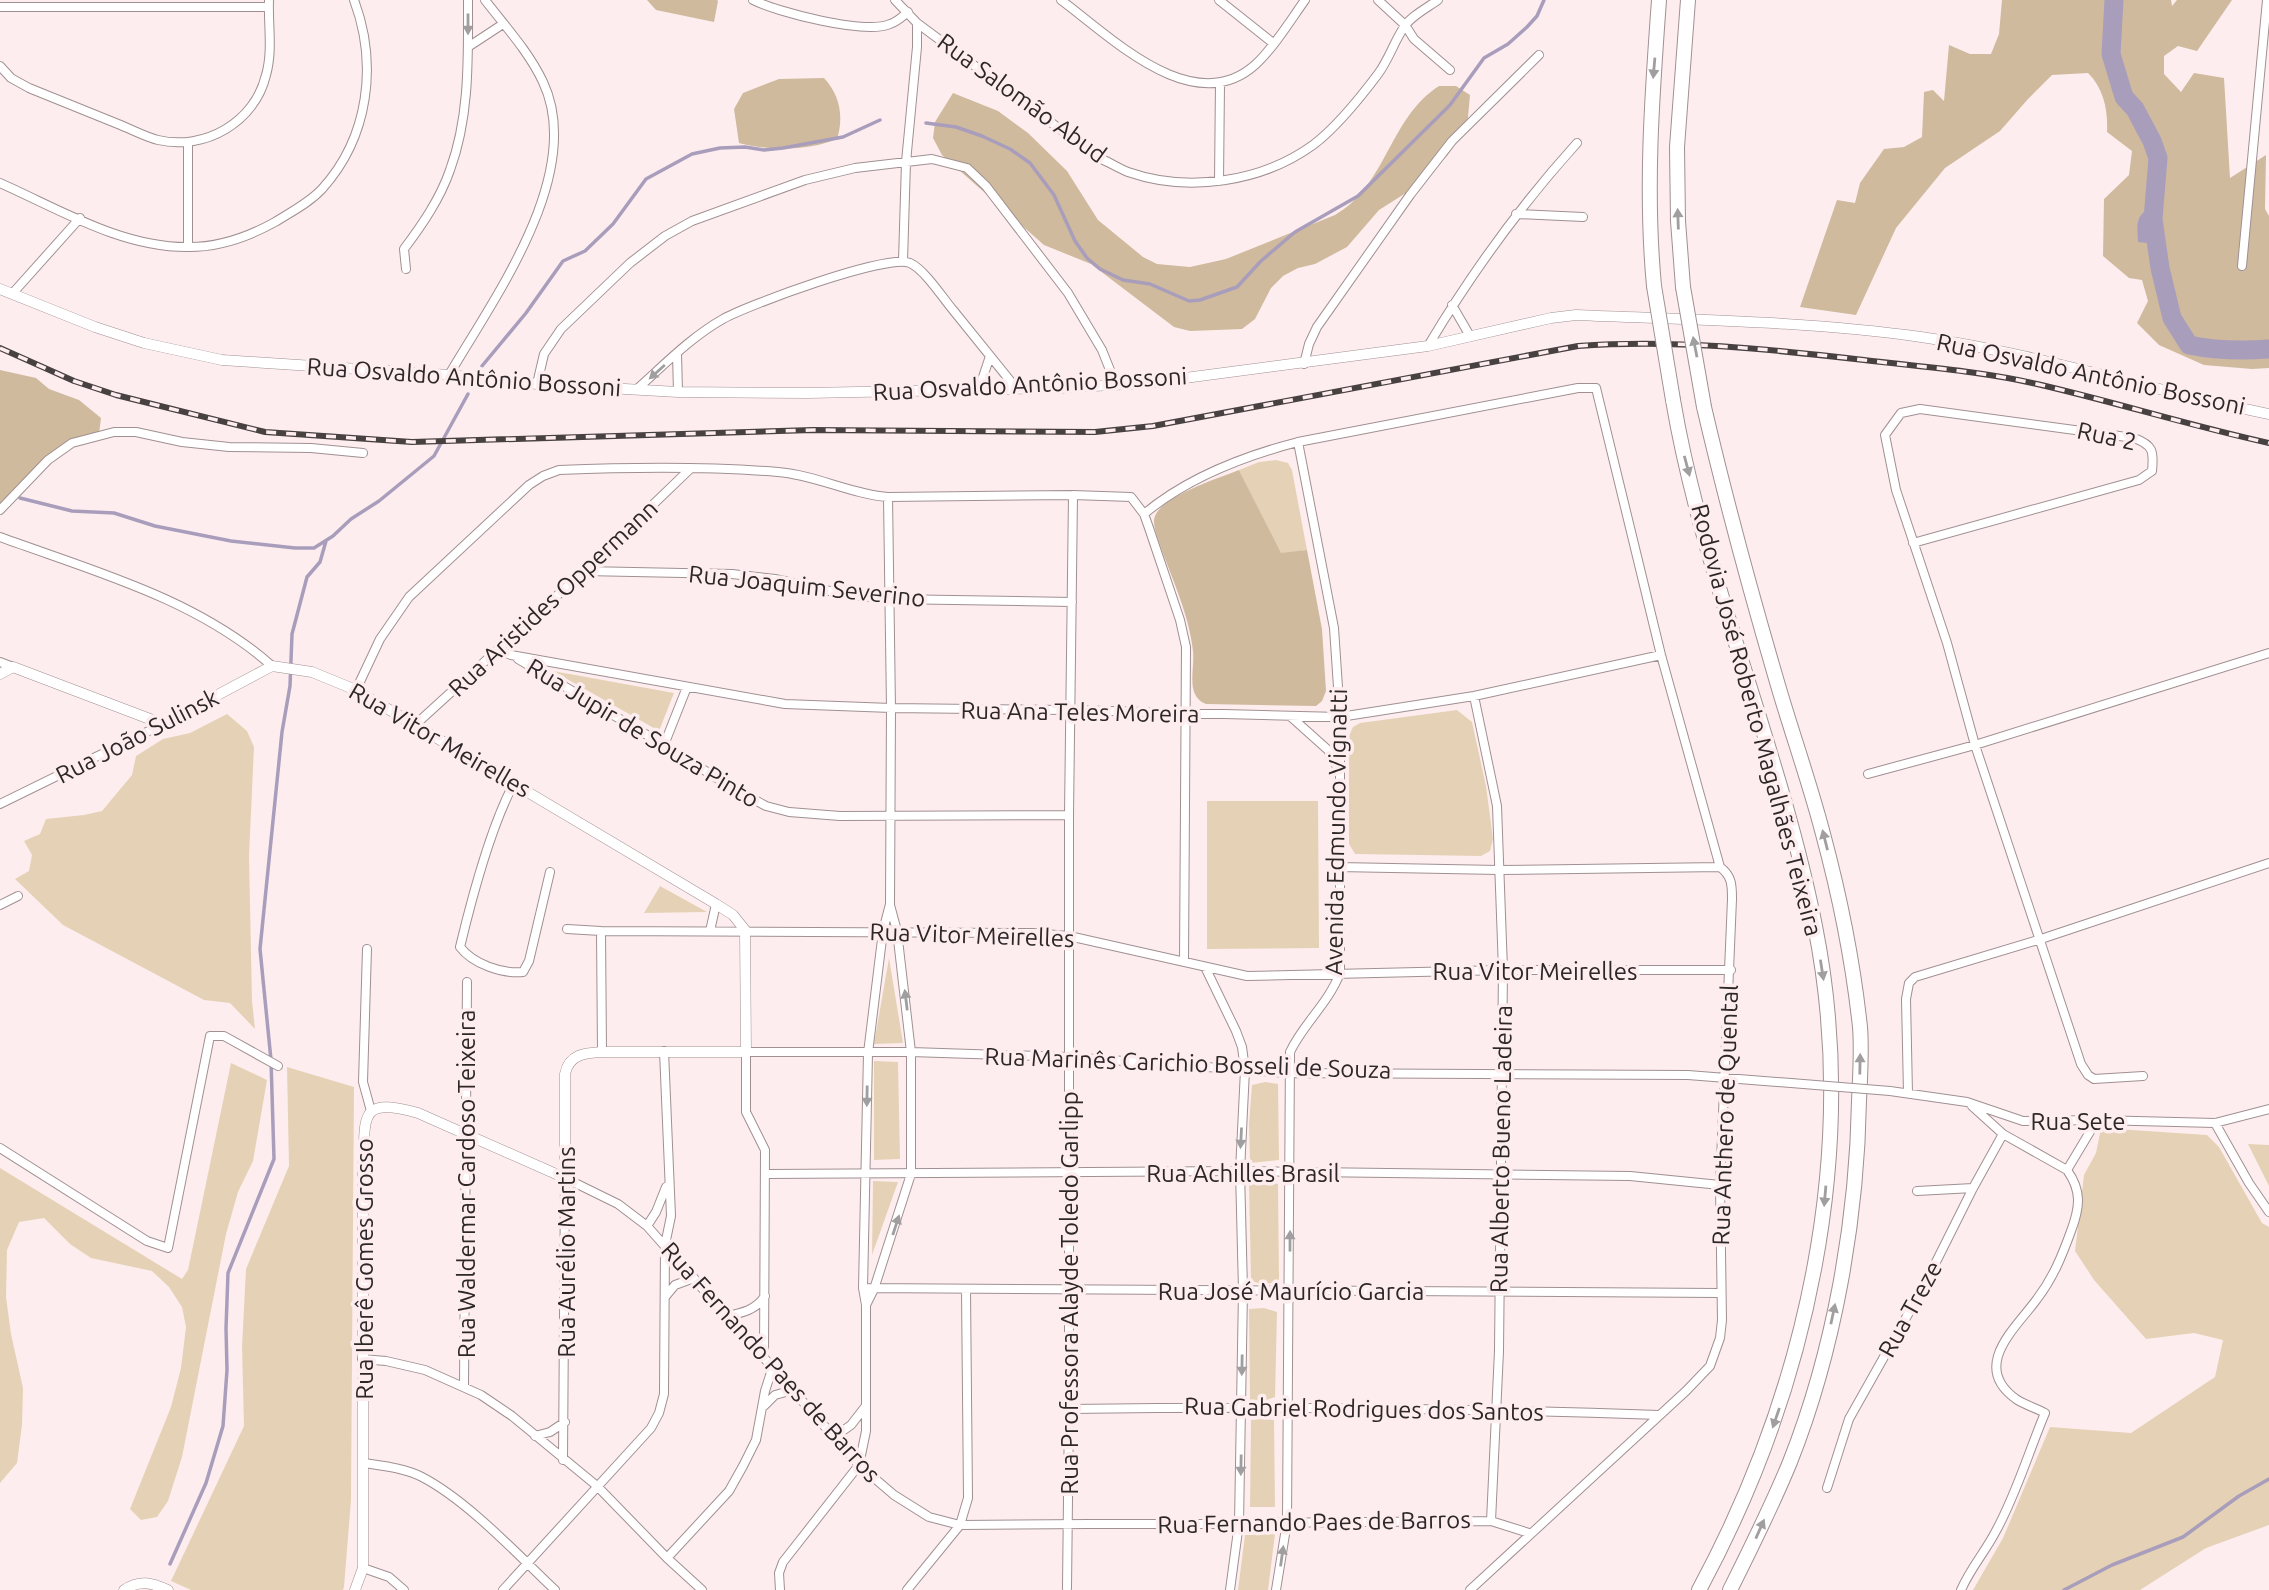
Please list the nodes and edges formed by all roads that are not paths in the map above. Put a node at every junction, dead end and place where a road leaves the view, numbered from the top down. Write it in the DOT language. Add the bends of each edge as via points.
graph roads {
  1 [pos="354,0"];
  2 [pos="468,0"];
  3 [pos="485,0"];
  4 [pos="753,0"];
  5 [pos="895,0"];
  6 [pos="1061,0"];
  7 [pos="1219,0"];
  8 [pos="1305,0"];
  9 [pos="1378,0"];
  10 [pos="1438,0"];
  11 [pos="1660,0"];
  12 [pos="1688,0"];
  13 [pos="2267,0"];
  14 [pos="269,3"];
  15 [pos="0,7"];
  16 [pos="908,12"];
  17 [pos="917,23"];
  18 [pos="503,24"];
  19 [pos="1405,26"];
  20 [pos="1273,43"];
  21 [pos="468,47"];
  22 [pos="1539,55"];
  23 [pos="0,66"];
  24 [pos="1450,70"];
  25 [pos="1220,83"];
  26 [pos="188,143"];
  27 [pos="1577,143"];
  28 [pos="906,162"];
  29 [pos="1219,181"];
  30 [pos="0,183"];
  31 [pos="1516,214"];
  32 [pos="1583,217"];
  33 [pos="80,218"];
  34 [pos="188,247"];
  35 [pos="902,261"];
  36 [pos="2242,266"];
  37 [pos="406,270"];
  38 [pos="0,289"];
  39 [pos="12,294"];
  40 [pos="1452,306"];
  41 [pos="1470,336"];
  42 [pos="1428,346"];
  43 [pos="677,354"];
  44 [pos="990,356"];
  45 [pos="1304,364"];
  46 [pos="449,375"];
  47 [pos="537,384"];
  48 [pos="1116,386"];
  49 [pos="1016,388"];
  50 [pos="979,389"];
  51 [pos="636,390"];
  52 [pos="678,392"];
  53 [pos="2269,414"];
  54 [pos="1298,442"];
  55 [pos="363,453"];
  56 [pos="690,469"];
  57 [pos="1073,495"];
  58 [pos="888,497"];
  59 [pos="0,510"];
  60 [pos="1143,514"];
  61 [pos="0,537"];
  62 [pos="1913,543"];
  63 [pos="584,571"];
  64 [pos="888,599"];
  65 [pos="1072,601"];
  66 [pos="499,650"];
  67 [pos="2269,653"];
  68 [pos="511,655"];
  69 [pos="1661,655"];
  70 [pos="0,662"];
  71 [pos="13,667"];
  72 [pos="278,667"];
  73 [pos="0,674"];
  74 [pos="687,687"];
  75 [pos="356,690"];
  76 [pos="1474,696"];
  77 [pos="891,708"];
  78 [pos="1070,710"];
  79 [pos="1185,714"];
  80 [pos="1290,716"];
  81 [pos="1340,717"];
  82 [pos="163,724"];
  83 [pos="415,725"];
  84 [pos="664,745"];
  85 [pos="1975,745"];
  86 [pos="1338,769"];
  87 [pos="1868,775"];
  88 [pos="514,783"];
  89 [pos="0,804"];
  90 [pos="1069,816"];
  91 [pos="891,818"];
  92 [pos="2269,863"];
  93 [pos="1338,867"];
  94 [pos="1720,867"];
  95 [pos="1499,870"];
  96 [pos="550,872"];
  97 [pos="18,895"];
  98 [pos="716,904"];
  99 [pos="890,904"];
  100 [pos="0,905"];
  101 [pos="567,929"];
  102 [pos="710,930"];
  103 [pos="745,930"];
  104 [pos="601,931"];
  105 [pos="883,931"];
  106 [pos="897,931"];
  107 [pos="1069,936"];
  108 [pos="2041,939"];
  109 [pos="367,949"];
  110 [pos="1184,961"];
  111 [pos="1205,967"];
  112 [pos="1503,970"];
  113 [pos="1731,970"];
  114 [pos="1339,973"];
  115 [pos="467,982"];
  116 [pos="664,1051"];
  117 [pos="602,1052"];
  118 [pos="746,1052"];
  119 [pos="911,1052"];
  120 [pos="584,1053"];
  121 [pos="868,1053"];
  122 [pos="1069,1057"];
  123 [pos="278,1066"];
  124 [pos="1245,1070"];
  125 [pos="1502,1072"];
  126 [pos="1289,1073"];
  127 [pos="2143,1076"];
  128 [pos="1724,1079"];
  129 [pos="1890,1091"];
  130 [pos="1908,1093"];
  131 [pos="1967,1102"];
  132 [pos="2269,1109"];
  133 [pos="370,1111"];
  134 [pos="2097,1120"];
  135 [pos="2215,1123"];
  136 [pos="2003,1134"];
  137 [pos="465,1136"];
  138 [pos="0,1148"];
  139 [pos="2067,1170"];
  140 [pos="1240,1171"];
  141 [pos="866,1173"];
  142 [pos="1070,1173"];
  143 [pos="766,1174"];
  144 [pos="911,1174"];
  145 [pos="1290,1174"];
  146 [pos="1500,1175"];
  147 [pos="565,1178"];
  148 [pos="668,1181"];
  149 [pos="1720,1185"];
  150 [pos="1973,1188"];
  151 [pos="1917,1191"];
  152 [pos="2269,1212"];
  153 [pos="647,1226"];
  154 [pos="665,1245"];
  155 [pos="694,1278"];
  156 [pos="863,1288"];
  157 [pos="874,1289"];
  158 [pos="966,1290"];
  159 [pos="1069,1290"];
  160 [pos="1243,1290"];
  161 [pos="1290,1291"];
  162 [pos="1500,1292"];
  163 [pos="1720,1293"];
  164 [pos="765,1296"];
  165 [pos="664,1300"];
  166 [pos="866,1306"];
  167 [pos="727,1316"];
  168 [pos="764,1356"];
  169 [pos="362,1359"];
  170 [pos="773,1366"];
  171 [pos="464,1386"];
  172 [pos="793,1390"];
  173 [pos="865,1407"];
  174 [pos="1242,1407"];
  175 [pos="1289,1407"];
  176 [pos="762,1409"];
  177 [pos="1069,1409"];
  178 [pos="1496,1409"];
  179 [pos="1659,1415"];
  180 [pos="565,1422"];
  181 [pos="535,1436"];
  182 [pos="834,1437"];
  183 [pos="563,1461"];
  184 [pos="363,1463"];
  185 [pos="859,1465"];
  186 [pos="597,1486"];
  187 [pos="1827,1488"];
  188 [pos="1491,1521"];
  189 [pos="1287,1522"];
  190 [pos="1239,1523"];
  191 [pos="960,1525"];
  192 [pos="1067,1525"];
  193 [pos="1529,1533"];
  194 [pos="667,1558"];
  195 [pos="527,1564"];
  196 [pos="363,1567"];
  197 [pos="1067,1588"];
  198 [pos="124,1590"];
  199 [pos="168,1590"];
  200 [pos="355,1590"];
  201 [pos="404,1590"];
  202 [pos="503,1590"];
  203 [pos="555,1590"];
  204 [pos="702,1590"];
  205 [pos="780,1590"];
  206 [pos="907,1590"];
  207 [pos="1230,1590"];
  208 [pos="1276,1590"];
  209 [pos="1470,1590"];
  210 [pos="1699,1590"];
  211 [pos="1730,1590"];
  212 [pos="1961,1590"];
  1 -- 34 [label="street" via="368,71 359,126 338,168 321,190 269,225 237,240"];
  2 -- 21 [label="street, one-way"];
  3 -- 18 [label="street"];
  4 -- 16 [label="street" via="801,16 870,27 890,25"];
  5 -- 16 [label="street, Rua Salomão Abud"];
  6 -- 25 [label="street" via="1160,71 1182,81"];
  7 -- 20 [label="street"];
  8 -- 20 [label="street"];
  9 -- 19 [label="street"];
  10 -- 19 [label="street, Rua Salomão Abud"];
  11 -- 210 [label="highway, Rodovia José Roberto Magalhães Teixeira, one-way, bridge" via="1649,171 1654,286 1679,433 1804,881 1820,955 1830,1038 1824,1210 1792,1365 1756,1471"];
  211 -- 12 [label="highway, Rodovia José Roberto Magalhães Teixeira, one-way, bridge" via="1790,1461 1825,1349 1854,1189 1860,1029 1847,940 1823,833 1756,610 1704,407 1683,287 1677,147"];
  13 -- 36 [label="street"];
  14 -- 15 [label="street"];
  14 -- 26 [label="street" via="267,74 253,105 215,135"];
  16 -- 17 [label="street, Rua Salomão Abud"];
  17 -- 28 [label="street"];
  17 -- 29 [label="street, Rua Salomão Abud" via="1099,158 1159,180"];
  18 -- 21 [label="street"];
  18 -- 46 [label="street" via="544,82 556,120 551,167 534,223"];
  19 -- 24 [label="street"];
  19 -- 29 [label="street, Rua Salomão Abud" via="1379,73 1315,143 1271,168"];
  20 -- 25 [label="street" via="1256,64"];
  21 -- 37 [label="street" via="457,149 436,201 404,249"];
  22 -- 45 [label="street" via="1452,141 1410,195 1317,327"];
  23 -- 26 [label="street" via="29,88 158,140"];
  25 -- 29 [label="street"];
  26 -- 34 [label="street"];
  27 -- 31 [label="street"];
  28 -- 35 [label="street"];
  28 -- 47 [label="street" via="805,180 692,221 665,236 561,328 544,354"];
  28 -- 48 [label="street" via="932,159 958,165 986,186 1068,293 1102,351"];
  30 -- 33 [label="street"];
  31 -- 32 [label="street"];
  31 -- 40 [label="street"];
  33 -- 34 [label="street" via="125,238"];
  33 -- 39 [label="street"];
  35 -- 43 [label="street" via="821,281 738,312"];
  35 -- 44 [label="street" via="912,264 932,284"];
  38 -- 39 [label="street, Rua Osvaldo Antônio Bossoni"];
  39 -- 46 [label="street, Rua Osvaldo Antônio Bossoni" via="144,343 222,360"];
  40 -- 41 [label="street"];
  40 -- 42 [label="street"];
  41 -- 42 [label="street, Rua Osvaldo Antônio Bossoni"];
  41 -- 53 [label="street, Rua Osvaldo Antônio Bossoni" via="1576,315 1787,324 1921,337 2093,371"];
  42 -- 45 [label="street, Rua Osvaldo Antônio Bossoni"];
  43 -- 51 [label="street, one-way"];
  43 -- 52 [label="street"];
  44 -- 49 [label="street"];
  44 -- 50 [label="street"];
  45 -- 48 [label="street, Rua Osvaldo Antônio Bossoni"];
  46 -- 47 [label="street, Rua Osvaldo Antônio Bossoni"];
  47 -- 51 [label="street, Rua Osvaldo Antônio Bossoni"];
  48 -- 49 [label="street, Rua Osvaldo Antônio Bossoni"];
  49 -- 50 [label="street, Rua Osvaldo Antônio Bossoni"];
  50 -- 52 [label="street, Rua Osvaldo Antônio Bossoni"];
  51 -- 52 [label="street, Rua Osvaldo Antônio Bossoni"];
  54 -- 60 [label="street" via="1254,453 1166,496"];
  54 -- 69 [label="street, Rua Anthero de Quental" via="1596,388"];
  54 -- 81 [label="street, Avenida Edmundo Vignatti" via="1334,628"];
  55 -- 59 [label="street" via="229,447 114,432 72,443 48,460"];
  56 -- 58 [label="street" via="779,472"];
  56 -- 63 [label="street, Rua Aristides Oppermann"];
  56 -- 75 [label="street" via="559,470 529,485 410,597 380,639"];
  57 -- 58 [label="street"];
  57 -- 60 [label="street" via="1131,497"];
  57 -- 65 [label="street, Rua Professora Alayde Toledo Garlipp"];
  58 -- 64 [label="street"];
  60 -- 79 [label="street" via="1186,647"];
  61 -- 72 [label="street" via="139,588 210,621"];
  62 -- 62 [label="street, Rua 2" via="1885,435 1901,414 1920,409 2134,438 2151,448 2152,471 2132,483"];
  62 -- 85 [label="street"];
  63 -- 64 [label="street, Rua Joaquim Severino" via="732,573"];
  63 -- 66 [label="street, Rua Aristides Oppermann"];
  64 -- 65 [label="street, Rua Joaquim Severino"];
  64 -- 77 [label="street"];
  65 -- 78 [label="street, Rua Professora Alayde Toledo Garlipp"];
  66 -- 68 [label="street, Rua Ana Teles Moreira"];
  66 -- 83 [label="street, Rua Aristides Oppermann"];
  67 -- 85 [label="street"];
  68 -- 74 [label="street, Rua Ana Teles Moreira"];
  68 -- 84 [label="street, Rua Jupir de Souza Pinto"];
  69 -- 76 [label="street, Rua Ana Teles Moreira"];
  69 -- 94 [label="street, Rua Anthero de Quental"];
  70 -- 71 [label="street"];
  71 -- 73 [label="street"];
  71 -- 82 [label="street"];
  72 -- 75 [label="street, Rua Vitor Meirelles" via="307,671"];
  72 -- 82 [label="street, Rua João Sulinsk"];
  74 -- 77 [label="street, Rua Ana Teles Moreira" via="785,704"];
  74 -- 84 [label="street"];
  75 -- 83 [label="street, Rua Vitor Meirelles"];
  76 -- 81 [label="street, Rua Ana Teles Moreira"];
  76 -- 95 [label="street, Rua Alberto Bueno Ladeira" via="1497,806"];
  77 -- 78 [label="street, Rua Ana Teles Moreira"];
  77 -- 91 [label="street"];
  78 -- 79 [label="street, Rua Ana Teles Moreira"];
  78 -- 90 [label="street, Rua Professora Alayde Toledo Garlipp"];
  79 -- 80 [label="street, Rua Ana Teles Moreira"];
  79 -- 110 [label="street"];
  80 -- 81 [label="street, Rua Ana Teles Moreira"];
  80 -- 86 [label="street" via="1328,750"];
  81 -- 86 [label="street, Avenida Edmundo Vignatti"];
  82 -- 89 [label="street, Rua João Sulinsk"];
  83 -- 88 [label="street, Rua Vitor Meirelles"];
  84 -- 91 [label="street, Rua Jupir de Souza Pinto" via="766,806 789,812"];
  85 -- 87 [label="street"];
  85 -- 108 [label="street"];
  86 -- 93 [label="street, Avenida Edmundo Vignatti"];
  88 -- 96 [label="street" via="464,930 460,947 465,954 512,973 523,972"];
  88 -- 98 [label="street, Rua Vitor Meirelles"];
  90 -- 91 [label="street, Rua Jupir de Souza Pinto"];
  90 -- 107 [label="street, Rua Professora Alayde Toledo Garlipp"];
  91 -- 99 [label="street"];
  92 -- 108 [label="street"];
  93 -- 95 [label="street"];
  93 -- 114 [label="street, Avenida Edmundo Vignatti"];
  94 -- 95 [label="street"];
  94 -- 113 [label="street, Rua Anthero de Quental" via="1732,882"];
  95 -- 112 [label="street, Rua Alberto Bueno Ladeira"];
  97 -- 100 [label="street"];
  98 -- 102 [label="street"];
  98 -- 103 [label="street, Rua Vitor Meirelles"];
  99 -- 105 [label="street"];
  99 -- 106 [label="street"];
  101 -- 104 [label="street"];
  102 -- 103 [label="street"];
  102 -- 104 [label="street"];
  103 -- 105 [label="street, Rua Vitor Meirelles"];
  103 -- 118 [label="street"];
  104 -- 117 [label="street"];
  105 -- 106 [label="street, Rua Vitor Meirelles"];
  105 -- 121 [label="street"];
  106 -- 107 [label="street, Rua Vitor Meirelles"];
  119 -- 106 [label="street, one-way"];
  107 -- 110 [label="street, Rua Vitor Meirelles"];
  107 -- 122 [label="street, Rua Professora Alayde Toledo Garlipp"];
  108 -- 127 [label="street" via="2088,1075 2101,1080"];
  108 -- 130 [label="street" via="1915,977 1909,983"];
  109 -- 133 [label="street, Rua Iberê Gomes Grosso" via="363,1082"];
  110 -- 111 [label="street, Rua Vitor Meirelles"];
  111 -- 114 [label="street, Rua Vitor Meirelles" via="1247,976"];
  111 -- 124 [label="street" via="1236,1031"];
  112 -- 113 [label="street, Rua Vitor Meirelles"];
  112 -- 114 [label="street, Rua Vitor Meirelles"];
  112 -- 125 [label="street, Rua Alberto Bueno Ladeira"];
  113 -- 128 [label="street, Rua Anthero de Quental"];
  114 -- 126 [label="street, Avenida Edmundo Vignatti" via="1334,989 1297,1037 1290,1052"];
  115 -- 137 [label="street, Rua Waldermar Cardoso Teixeira"];
  116 -- 117 [label="street, Rua Marinês Carichio Bosseli de Souza"];
  116 -- 118 [label="street, Rua Marinês Carichio Bosseli de Souza"];
  116 -- 148 [label="street"];
  117 -- 120 [label="street, Rua Marinês Carichio Bosseli de Souza"];
  118 -- 121 [label="street, Rua Marinês Carichio Bosseli de Souza"];
  118 -- 143 [label="street" via="747,1112 765,1150"];
  119 -- 121 [label="street, Rua Marinês Carichio Bosseli de Souza"];
  119 -- 122 [label="street, Rua Marinês Carichio Bosseli de Souza"];
  119 -- 144 [label="street"];
  120 -- 147 [label="street, Rua Aurélio Martins" via="567,1065 565,1073"];
  121 -- 141 [label="street, one-way"];
  122 -- 124 [label="street, Rua Marinês Carichio Bosseli de Souza"];
  122 -- 142 [label="street, Rua Professora Alayde Toledo Garlipp"];
  123 -- 138 [label="street" via="225,1036 210,1036 168,1248 146,1241"];
  124 -- 126 [label="street, Rua Marinês Carichio Bosseli de Souza"];
  124 -- 140 [label="street, one-way"];
  125 -- 126 [label="street, Rua Marinês Carichio Bosseli de Souza"];
  125 -- 128 [label="street, Rua Marinês Carichio Bosseli de Souza" via="1688,1074"];
  125 -- 146 [label="street, Rua Alberto Bueno Ladeira"];
  126 -- 145 [label="street, Avenida Edmundo Vignatti"];
  128 -- 129 [label="street, Rua Marinês Carichio Bosseli de Souza, bridge"];
  128 -- 149 [label="street, Rua Anthero de Quental"];
  129 -- 130 [label="street, Rua Sete"];
  130 -- 131 [label="street, Rua Sete"];
  131 -- 134 [label="street, Rua Sete" via="2023,1121"];
  131 -- 136 [label="street"];
  132 -- 135 [label="street, Rua Sete"];
  133 -- 137 [label="street, Rua Fernando Paes de Barros" via="393,1106"];
  133 -- 169 [label="street, Rua Iberê Gomes Grosso" via="365,1122 363,1167"];
  134 -- 135 [label="street, Rua Sete"];
  134 -- 139 [label="street"];
  135 -- 152 [label="street"];
  136 -- 139 [label="street"];
  136 -- 150 [label="street, Rua Treze"];
  137 -- 147 [label="street, Rua Fernando Paes de Barros"];
  137 -- 171 [label="street, Rua Waldermar Cardoso Teixeira"];
  139 -- 212 [label="street" via="2077,1185 2075,1221 2057,1270 1997,1354 2005,1388 2045,1413 2005,1514"];
  140 -- 142 [label="street, Rua Achilles Brasil"];
  140 -- 145 [label="street, Rua Achilles Brasil"];
  140 -- 160 [label="street"];
  141 -- 143 [label="street, Rua Achilles Brasil"];
  141 -- 144 [label="street, Rua Achilles Brasil"];
  141 -- 156 [label="street"];
  142 -- 144 [label="street, Rua Achilles Brasil"];
  142 -- 159 [label="street, Rua Professora Alayde Toledo Garlipp"];
  143 -- 164 [label="street"];
  157 -- 144 [label="street, one-way"];
  145 -- 146 [label="street, Rua Achilles Brasil"];
  161 -- 145 [label="street, Avenida Edmundo Vignatti, one-way"];
  146 -- 149 [label="street, Rua Achilles Brasil" via="1630,1175"];
  146 -- 162 [label="street, Rua Alberto Bueno Ladeira"];
  147 -- 153 [label="street, Rua Fernando Paes de Barros" via="618,1204"];
  147 -- 180 [label="street, Rua Aurélio Martins"];
  148 -- 153 [label="street"];
  148 -- 154 [label="street" via="671,1216"];
  149 -- 163 [label="street, Rua Anthero de Quental"];
  150 -- 151 [label="street"];
  150 -- 187 [label="street, Rua Treze" via="1849,1419"];
  153 -- 154 [label="street, Rua Fernando Paes de Barros"];
  154 -- 155 [label="street, Rua Fernando Paes de Barros"];
  154 -- 165 [label="street"];
  155 -- 165 [label="street" via="675,1285"];
  155 -- 167 [label="street, Rua Fernando Paes de Barros"];
  156 -- 157 [label="street, Rua José Maurício Garcia"];
  156 -- 166 [label="street"];
  157 -- 158 [label="street, Rua José Maurício Garcia"];
  157 -- 166 [label="street"];
  158 -- 159 [label="street, Rua José Maurício Garcia"];
  158 -- 191 [label="street" via="968,1498"];
  159 -- 160 [label="street, Rua José Maurício Garcia"];
  159 -- 177 [label="street, Rua Professora Alayde Toledo Garlipp"];
  160 -- 161 [label="street, Rua José Maurício Garcia"];
  160 -- 174 [label="street, one-way"];
  161 -- 162 [label="street, Rua José Maurício Garcia"];
  161 -- 175 [label="street, Avenida Edmundo Vignatti"];
  162 -- 163 [label="street, Rua José Maurício Garcia"];
  162 -- 178 [label="street, Rua Alberto Bueno Ladeira"];
  163 -- 179 [label="street, Rua Anthero de Quental" via="1720,1338 1710,1366"];
  164 -- 167 [label="street" via="754,1308"];
  164 -- 168 [label="street"];
  165 -- 186 [label="street" via="664,1394 659,1413 651,1428"];
  166 -- 173 [label="street"];
  167 -- 168 [label="street, Rua Fernando Paes de Barros"];
  168 -- 170 [label="street, Rua Fernando Paes de Barros"];
  169 -- 171 [label="street" via="425,1370"];
  169 -- 184 [label="street, Rua Iberê Gomes Grosso"];
  170 -- 172 [label="street, Rua Fernando Paes de Barros"];
  170 -- 176 [label="street"];
  171 -- 181 [label="street"];
  172 -- 176 [label="street" via="775,1395"];
  172 -- 182 [label="street, Rua Fernando Paes de Barros"];
  173 -- 182 [label="street"];
  173 -- 185 [label="street"];
  174 -- 175 [label="street, Rua Gabriel Rodrigues dos Santos"];
  174 -- 177 [label="street, Rua Gabriel Rodrigues dos Santos"];
  174 -- 190 [label="street, one-way"];
  175 -- 178 [label="street, Rua Gabriel Rodrigues dos Santos"];
  175 -- 189 [label="street, Avenida Edmundo Vignatti"];
  176 -- 194 [label="street" via="756,1440 729,1491"];
  177 -- 192 [label="street, Rua Professora Alayde Toledo Garlipp"];
  178 -- 179 [label="street, Rua Gabriel Rodrigues dos Santos"];
  178 -- 188 [label="street, Rua Alberto Bueno Ladeira"];
  179 -- 193 [label="street"];
  180 -- 181 [label="street"];
  180 -- 183 [label="street, Rua Aurélio Martins"];
  181 -- 183 [label="street"];
  182 -- 185 [label="street, Rua Fernando Paes de Barros"];
  183 -- 186 [label="street"];
  184 -- 195 [label="street" via="405,1471 432,1483 454,1497"];
  184 -- 196 [label="street, Rua Iberê Gomes Grosso"];
  185 -- 191 [label="street, Rua Fernando Paes de Barros" via="929,1517"];
  185 -- 205 [label="street" via="783,1562"];
  186 -- 194 [label="street"];
  186 -- 195 [label="street"];
  188 -- 189 [label="street, Rua Fernando Paes de Barros"];
  188 -- 193 [label="street, Rua Fernando Paes de Barros"];
  189 -- 190 [label="street, Rua Fernando Paes de Barros"];
  208 -- 189 [label="street, Avenida Edmundo Vignatti, one-way"];
  190 -- 192 [label="street, Rua Fernando Paes de Barros"];
  190 -- 207 [label="street"];
  191 -- 192 [label="street, Rua Fernando Paes de Barros"];
  191 -- 206 [label="street"];
  192 -- 197 [label="street, Rua Professora Alayde Toledo Garlipp"];
  193 -- 209 [label="street"];
  194 -- 204 [label="street"];
  195 -- 202 [label="street"];
  195 -- 203 [label="street"];
  196 -- 200 [label="street, Rua Iberê Gomes Grosso"];
  196 -- 201 [label="street" via="389,1577"];
  198 -- 199 [label="street" via="149,1581"];
}
